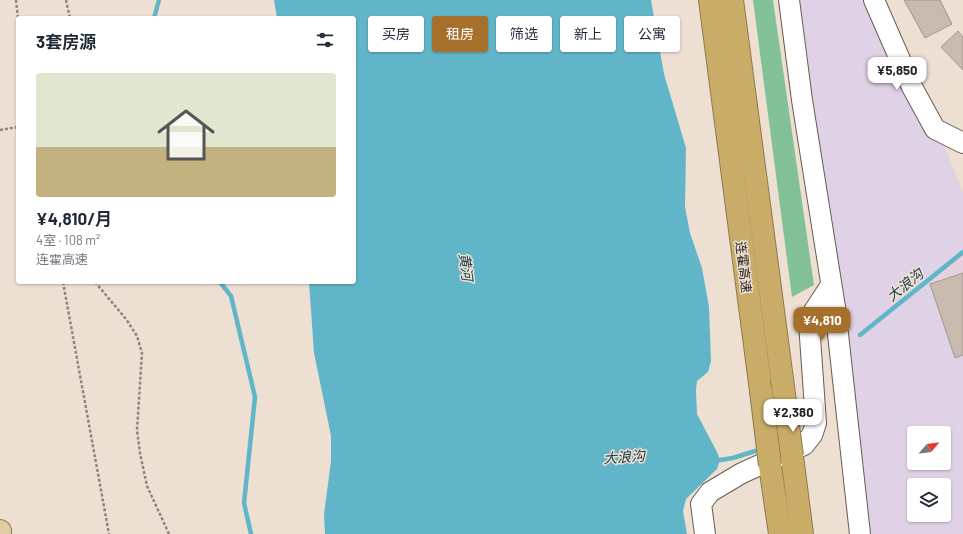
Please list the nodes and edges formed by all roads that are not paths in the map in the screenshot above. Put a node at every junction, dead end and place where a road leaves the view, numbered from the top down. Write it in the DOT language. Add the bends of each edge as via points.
graph roads {
  1 [pos="710,0"];
  2 [pos="732,0"];
  3 [pos="789,0"];
  4 [pos="874,0"];
  5 [pos="963,143"];
  6 [pos="831,286"];
  7 [pos="0,531"];
  8 [pos="0,534"];
  9 [pos="705,534"];
  10 [pos="780,534"];
  11 [pos="802,534"];
  12 [pos="860,534"];
  1 -- 10 [label="highway, 连霍高速, bridge"];
  2 -- 11 [label="highway, 连霍高速, bridge"];
  3 -- 6 [label="street"];
  4 -- 5 [label="street" via="912,87 935,129"];
  6 -- 9 [label="street" via="809,323 816,422 812,435 804,446 742,473 710,492 701,504"];
  6 -- 12 [label="street"];
  7 -- 8 [label="main road"];
}
